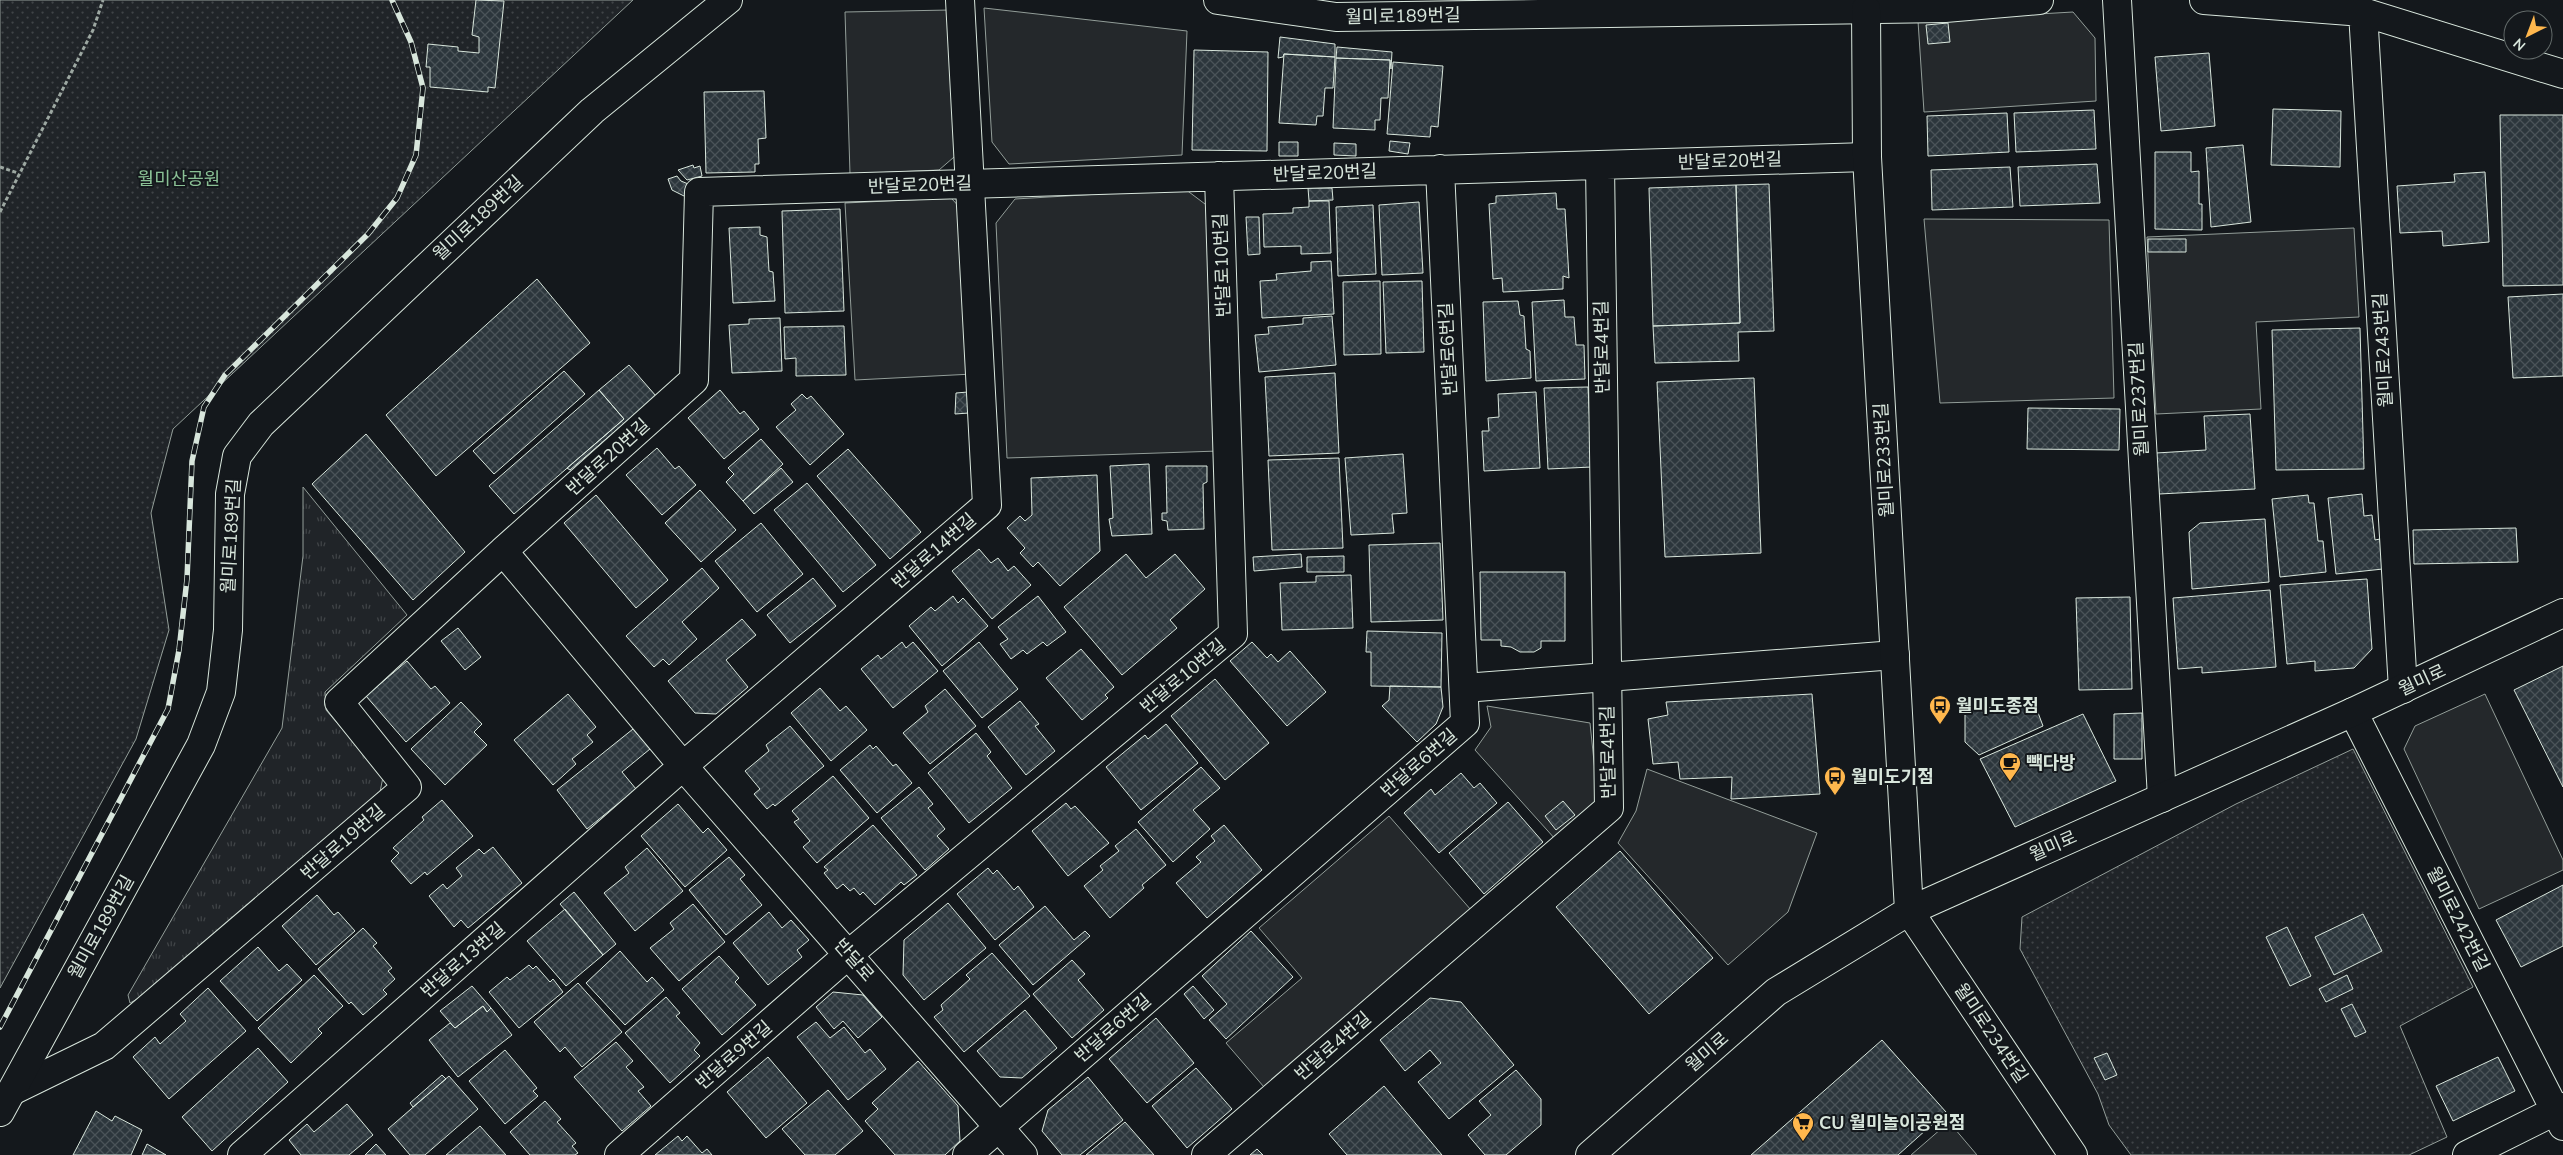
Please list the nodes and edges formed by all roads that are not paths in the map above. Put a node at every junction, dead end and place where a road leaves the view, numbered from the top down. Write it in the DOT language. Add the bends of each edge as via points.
graph roads {
  1 [pos="728,0"];
  2 [pos="960,0"];
  3 [pos="1218,0"];
  4 [pos="2039,0"];
  5 [pos="2117,0"];
  6 [pos="2204,0"];
  7 [pos="1866,9"];
  8 [pos="2363,12"];
  9 [pos="2563,74"];
  10 [pos="1867,157"];
  11 [pos="1600,165"];
  12 [pos="1440,169"];
  13 [pos="1219,176"];
  14 [pos="972,184"];
  15 [pos="503,551"];
  16 [pos="2563,613"];
  17 [pos="1895,655"];
  18 [pos="1607,677"];
  19 [pos="1464,688"];
  20 [pos="2403,689"];
  21 [pos="2353,712"];
  22 [pos="683,766"];
  23 [pos="2162,798"];
  24 [pos="1909,911"];
  25 [pos="849,954"];
  26 [pos="6,1102"];
  27 [pos="2561,1115"];
  28 [pos="999,1127"];
  29 [pos="242,1155"];
  30 [pos="619,1155"];
  31 [pos="967,1155"];
  32 [pos="1023,1155"];
  33 [pos="1206,1155"];
  34 [pos="1590,1155"];
  35 [pos="2073,1155"];
  36 [pos="2467,1155"];
  1 -- 26 [label="street, 월미로189번길" via="592,112 528,171 261,424 237,456 230,494 228,630 221,692 201,744"];
  2 -- 14 [label="street"];
  3 -- 7 [label="street, 월미로189번길" via="1336,17"];
  4 -- 7 [label="street, 월미로189번길" via="1945,8"];
  5 -- 23 [label="street, 월미로237번길"];
  6 -- 8 [label="street"];
  7 -- 10 [label="street, 월미로233번길"];
  8 -- 9 [label="street"];
  8 -- 20 [label="street, 월미로243번길"];
  10 -- 11 [label="street, 반달로20번길"];
  10 -- 17 [label="street, 월미로233번길"];
  11 -- 12 [label="street, 반달로20번길"];
  11 -- 18 [label="street, 반달로4번길"];
  12 -- 13 [label="street, 반달로20번길"];
  12 -- 19 [label="street, 반달로6번길"];
  13 -- 14 [label="street, 반달로20번길"];
  13 -- 25 [label="street, 반달로10번길" via="1233,634"];
  14 -- 15 [label="street, 반달로20번길" via="699,192 694,380"];
  14 -- 22 [label="street, 반달로14번길" via="987,505"];
  15 -- 22 [label="street"];
  15 -- 26 [label="street, 반달로19번길" via="339,702 407,787 104,1046"];
  16 -- 20 [label="street, 월미로"];
  17 -- 18 [label="street"];
  17 -- 24 [label="street, 월미로233번길"];
  18 -- 19 [label="street"];
  18 -- 33 [label="street, 반달로4번길" via="1609,808"];
  19 -- 28 [label="street, 반달로6번길" via="1465,723"];
  20 -- 21 [label="street, 월미로"];
  21 -- 23 [label="street, 월미로"];
  21 -- 27 [label="street, 월미로242번길"];
  22 -- 25 [label="street, 반달로"];
  22 -- 29 [label="street, 반달로13번길"];
  23 -- 24 [label="street, 월미로"];
  24 -- 34 [label="street, 월미로" via="1776,992"];
  24 -- 35 [label="street, 월미로234번길"];
  25 -- 28 [label="street, 반달로"];
  25 -- 30 [label="street, 반달로9번길"];
  27 -- 36 [label="street"];
  28 -- 31 [label="street"];
  28 -- 32 [label="street, 반달로"];
}
